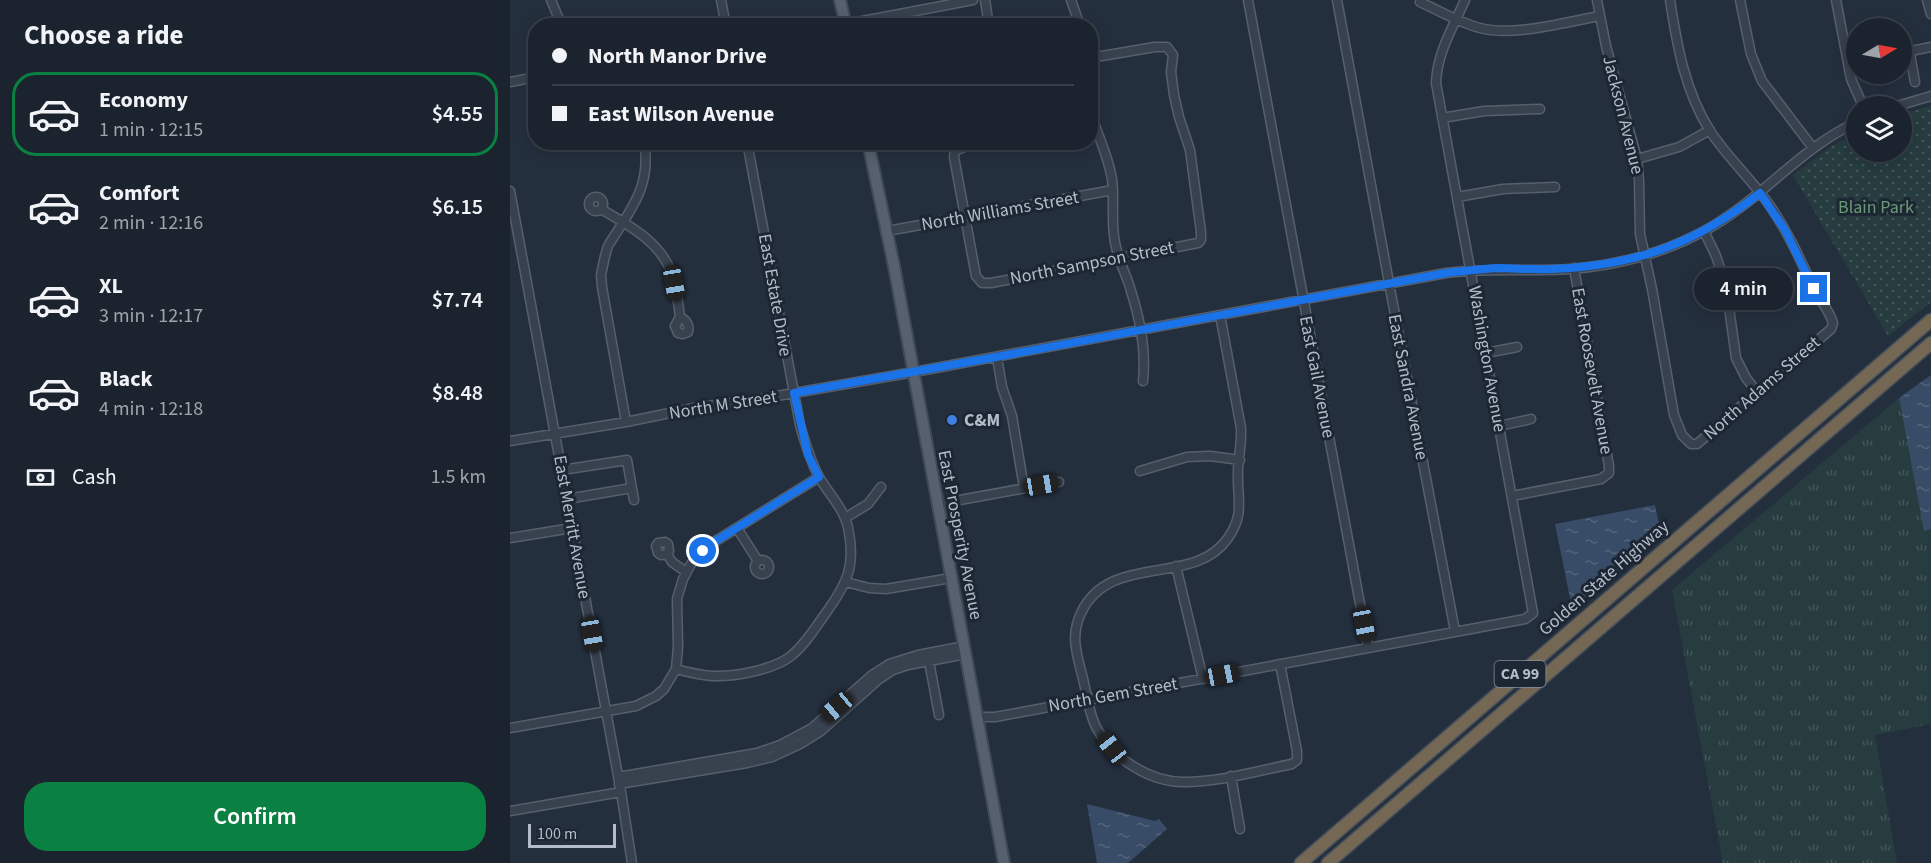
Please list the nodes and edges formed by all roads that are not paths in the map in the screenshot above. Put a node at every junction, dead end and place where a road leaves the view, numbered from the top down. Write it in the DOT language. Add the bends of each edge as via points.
graph roads {
  1 [pos="551,0"];
  2 [pos="721,0"];
  3 [pos="840,0"];
  4 [pos="973,0"];
  5 [pos="985,0"];
  6 [pos="1071,0"];
  7 [pos="1248,0"];
  8 [pos="1337,0"];
  9 [pos="1465,0"];
  10 [pos="1597,0"];
  11 [pos="1670,0"];
  12 [pos="1740,0"];
  13 [pos="1836,0"];
  14 [pos="1927,0"];
  15 [pos="1420,2"];
  16 [pos="1931,14"];
  17 [pos="1600,16"];
  18 [pos="558,18"];
  19 [pos="724,18"];
  20 [pos="842,18"];
  21 [pos="879,18"];
  22 [pos="988,18"];
  23 [pos="1077,18"];
  24 [pos="1456,19"];
  25 [pos="1931,47"];
  26 [pos="1098,57"];
  27 [pos="528,79"];
  28 [pos="510,82"];
  29 [pos="1915,82"];
  30 [pos="1859,96"];
  31 [pos="1931,96"];
  32 [pos="1912,102"];
  33 [pos="1540,109"];
  34 [pos="1442,118"];
  35 [pos="1846,129"];
  36 [pos="1710,130"];
  37 [pos="1098,134"];
  38 [pos="1813,148"];
  39 [pos="645,150"];
  40 [pos="748,150"];
  41 [pos="870,150"];
  42 [pos="957,150"];
  43 [pos="1637,159"];
  44 [pos="1555,188"];
  45 [pos="1113,190"];
  46 [pos="510,191"];
  47 [pos="1760,193"];
  48 [pos="1457,197"];
  49 [pos="601,209"];
  50 [pos="966,218"];
  51 [pos="623,222"];
  52 [pos="887,231"];
  53 [pos="1704,231"];
  54 [pos="520,246"];
  55 [pos="511,248"];
  56 [pos="1645,255"];
  57 [pos="1119,258"];
  58 [pos="1574,268"];
  59 [pos="1471,270"];
  60 [pos="1389,283"];
  61 [pos="1303,298"];
  62 [pos="1220,315"];
  63 [pos="680,316"];
  64 [pos="1931,320"];
  65 [pos="1140,330"];
  66 [pos="1931,343"];
  67 [pos="1517,346"];
  68 [pos="1485,353"];
  69 [pos="1931,354"];
  70 [pos="996,357"];
  71 [pos="914,372"];
  72 [pos="1893,376"];
  73 [pos="1143,381"];
  74 [pos="1757,392"];
  75 [pos="794,393"];
  76 [pos="1530,419"];
  77 [pos="626,422"];
  78 [pos="1499,426"];
  79 [pos="555,433"];
  80 [pos="510,441"];
  81 [pos="1687,441"];
  82 [pos="1240,460"];
  83 [pos="562,470"];
  84 [pos="1140,471"];
  85 [pos="819,477"];
  86 [pos="1059,482"];
  87 [pos="880,487"];
  88 [pos="632,488"];
  89 [pos="1024,488"];
  90 [pos="1512,496"];
  91 [pos="567,499"];
  92 [pos="634,500"];
  93 [pos="938,504"];
  94 [pos="845,518"];
  95 [pos="572,528"];
  96 [pos="737,528"];
  97 [pos="510,538"];
  98 [pos="667,554"];
  99 [pos="758,561"];
  100 [pos="1176,566"];
  101 [pos="686,572"];
  102 [pos="951,578"];
  103 [pos="846,582"];
  104 [pos="1531,616"];
  105 [pos="1455,632"];
  106 [pos="1368,647"];
  107 [pos="965,650"];
  108 [pos="929,661"];
  109 [pos="1280,664"];
  110 [pos="676,669"];
  111 [pos="1203,679"];
  112 [pos="1088,700"];
  113 [pos="606,712"];
  114 [pos="939,715"];
  115 [pos="978,717"];
  116 [pos="510,728"];
  117 [pos="1231,776"];
  118 [pos="619,784"];
  119 [pos="510,811"];
  120 [pos="1240,829"];
  121 [pos="632,863"];
  122 [pos="1004,863"];
  123 [pos="1301,863"];
  124 [pos="1328,863"];
  1 -- 18 [label="street"];
  2 -- 19 [label="street"];
  3 -- 20 [label="main road"];
  4 -- 21 [label="street"];
  5 -- 22 [label="street"];
  6 -- 23 [label="street"];
  7 -- 61 [label="street, East Gail Avenue"];
  8 -- 60 [label="street, East Sandra Avenue"];
  9 -- 24 [label="street, Washington Avenue"];
  10 -- 17 [label="street, Jackson Avenue"];
  11 -- 36 [label="street" via="1682,66"];
  12 -- 38 [label="street" via="1751,54 1762,81"];
  13 -- 30 [label="street" via="1851,79"];
  14 -- 16 [label="street"];
  15 -- 24 [label="street"];
  17 -- 24 [label="street" via="1505,31 1478,28"];
  17 -- 43 [label="street, Jackson Avenue"];
  24 -- 34 [label="street, Washington Avenue" via="1443,46 1437,73"];
  25 -- 29 [label="street" via="1911,51"];
  26 -- 57 [label="street, North Sampson Street" via="1167,47 1173,55 1174,95 1195,176 1201,240"];
  27 -- 28 [label="street"];
  31 -- 32 [label="street"];
  33 -- 34 [label="street" via="1484,111"];
  34 -- 48 [label="street, Washington Avenue"];
  35 -- 38 [label="street, North M Street"];
  36 -- 43 [label="street" via="1679,147"];
  36 -- 47 [label="street"];
  37 -- 45 [label="street"];
  38 -- 47 [label="street, North M Street"];
  39 -- 51 [label="street" via="642,187"];
  40 -- 75 [label="street, East Estate Drive"];
  41 -- 52 [label="main road, East Prosperity Avenue"];
  42 -- 50 [label="street" via="954,154"];
  43 -- 56 [label="street, Jackson Avenue" via="1640,234"];
  44 -- 48 [label="street" via="1503,189"];
  45 -- 50 [label="street, North Williams Street"];
  45 -- 57 [label="street" via="1113,235"];
  46 -- 54 [label="street, East Merritt Avenue"];
  47 -- 53 [label="street, North M Street"];
  47 -- 74 [label="street, North Adams Street" via="1785,230 1833,323"];
  48 -- 59 [label="street, Washington Avenue"];
  49 -- 51 [label="street"];
  50 -- 52 [label="street, North Williams Street"];
  50 -- 57 [label="street, North Sampson Street" via="976,276 982,283"];
  51 -- 63 [label="street" via="662,254 672,273"];
  51 -- 77 [label="street" via="608,246 601,275"];
  52 -- 71 [label="main road, East Prosperity Avenue"];
  53 -- 56 [label="street, North M Street"];
  53 -- 74 [label="street" via="1726,286 1736,358"];
  54 -- 55 [label="street"];
  54 -- 79 [label="street, East Merritt Avenue"];
  56 -- 58 [label="street, North M Street"];
  56 -- 81 [label="street, Jackson Avenue" via="1674,415"];
  57 -- 65 [label="street"];
  58 -- 59 [label="street, North M Street"];
  58 -- 90 [label="street, East Roosevelt Avenue" via="1609,473 1601,479"];
  59 -- 60 [label="street, North M Street"];
  59 -- 68 [label="street, Washington Avenue"];
  60 -- 61 [label="street, North M Street"];
  60 -- 105 [label="street, East Sandra Avenue"];
  61 -- 62 [label="street, North M Street"];
  61 -- 106 [label="street, East Gail Avenue"];
  62 -- 65 [label="street, North M Street"];
  62 -- 82 [label="street" via="1242,441"];
  64 -- 123 [label="highway, Golden State Highway / CA 99"];
  65 -- 70 [label="street, North M Street"];
  65 -- 73 [label="street"];
  66 -- 72 [label="highway, Golden State Highway / CA 99"];
  67 -- 68 [label="street"];
  68 -- 78 [label="street, Washington Avenue"];
  69 -- 72 [label="highway"];
  70 -- 71 [label="street, North M Street"];
  70 -- 89 [label="street" via="1012,416"];
  71 -- 75 [label="street, North M Street"];
  71 -- 93 [label="main road, East Prosperity Avenue"];
  72 -- 124 [label="highway, Golden State Highway / CA 99"];
  74 -- 81 [label="street, North Adams Street" via="1703,440 1697,444"];
  75 -- 77 [label="street, North M Street"];
  75 -- 85 [label="street, East Estate Drive" via="808,455"];
  76 -- 78 [label="street"];
  77 -- 79 [label="street, North M Street"];
  78 -- 90 [label="street, Washington Avenue"];
  79 -- 80 [label="street, North M Street"];
  79 -- 83 [label="street, East Merritt Avenue"];
  82 -- 84 [label="street" via="1188,457"];
  82 -- 100 [label="street" via="1240,508 1230,535 1209,556"];
  83 -- 88 [label="street" via="627,460"];
  83 -- 91 [label="street, East Merritt Avenue"];
  85 -- 94 [label="street, East Estate Drive"];
  85 -- 96 [label="street"];
  86 -- 89 [label="street"];
  87 -- 94 [label="street" via="868,504"];
  88 -- 91 [label="street"];
  88 -- 92 [label="street"];
  89 -- 93 [label="street"];
  90 -- 104 [label="street, Washington Avenue" via="1533,609"];
  91 -- 95 [label="street, East Merritt Avenue"];
  93 -- 102 [label="main road, East Prosperity Avenue"];
  94 -- 103 [label="street, East Estate Drive" via="851,551"];
  95 -- 97 [label="street"];
  95 -- 113 [label="street, East Merritt Avenue"];
  96 -- 99 [label="street"];
  96 -- 101 [label="street" via="703,551"];
  98 -- 101 [label="street"];
  100 -- 111 [label="street"];
  100 -- 112 [label="street" via="1109,582 1084,606 1076,626 1075,650"];
  101 -- 110 [label="street" via="677,599"];
  102 -- 103 [label="street" via="886,589"];
  102 -- 107 [label="main road, East Prosperity Avenue"];
  103 -- 110 [label="street, East Estate Drive" via="805,642 780,662 714,676"];
  104 -- 105 [label="street, North Gem Street"];
  105 -- 106 [label="street, North Gem Street"];
  106 -- 109 [label="street, North Gem Street"];
  107 -- 108 [label="street"];
  107 -- 115 [label="main road, East Prosperity Avenue"];
  107 -- 118 [label="street" via="918,655 889,664 812,728 780,745"];
  108 -- 114 [label="street"];
  108 -- 118 [label="street" via="908,664 886,675 821,731 785,752 747,763"];
  109 -- 111 [label="street, North Gem Street"];
  109 -- 117 [label="street" via="1297,760"];
  110 -- 113 [label="street" via="664,689 648,702"];
  111 -- 112 [label="street, North Gem Street"];
  112 -- 115 [label="street, North Gem Street"];
  112 -- 117 [label="street" via="1103,738 1134,767 1168,781"];
  113 -- 116 [label="street"];
  113 -- 118 [label="street, East Merritt Avenue"];
  115 -- 122 [label="main road, East Prosperity Avenue"];
  117 -- 120 [label="street"];
  118 -- 119 [label="street"];
  118 -- 121 [label="street, East Merritt Avenue"];
}
